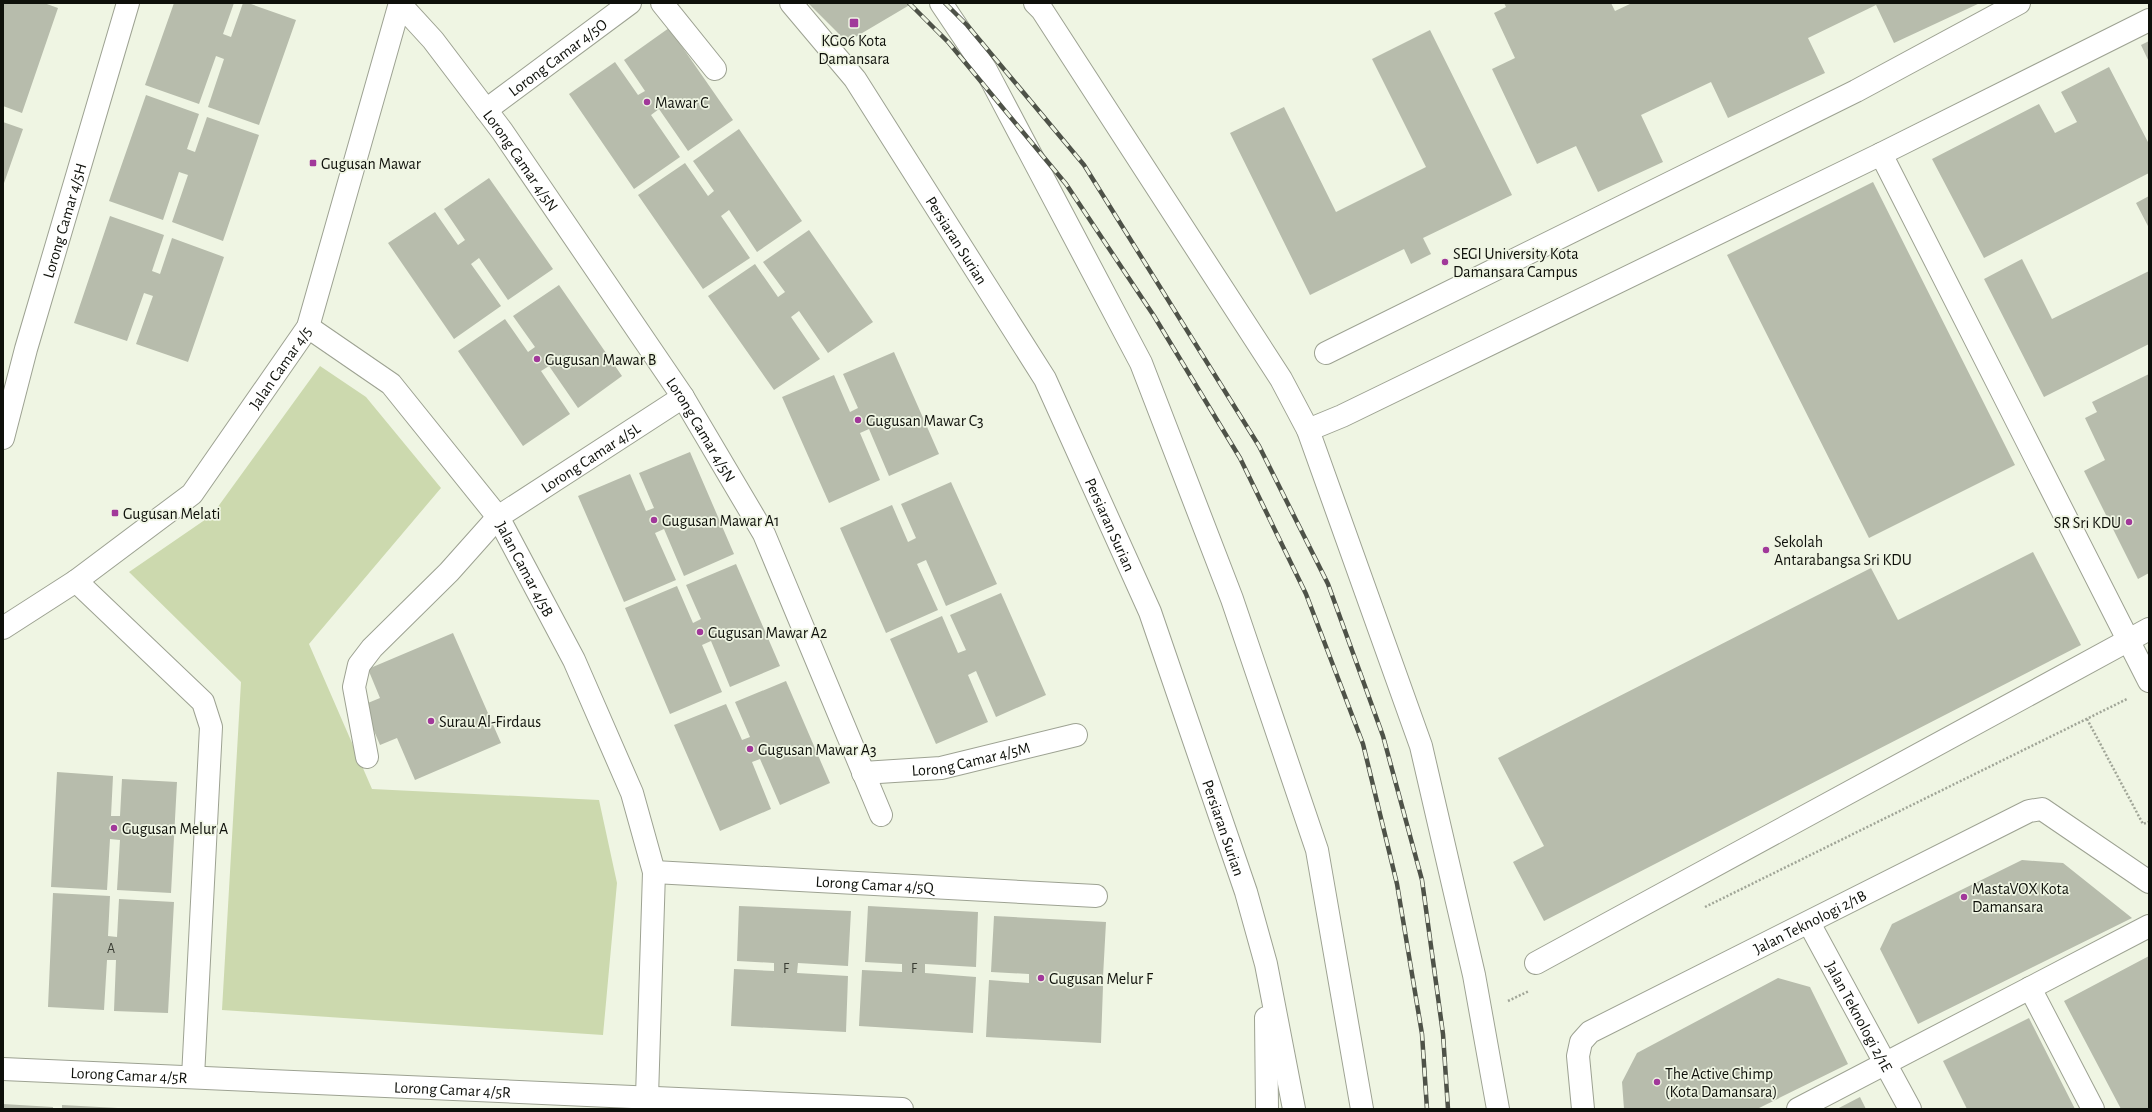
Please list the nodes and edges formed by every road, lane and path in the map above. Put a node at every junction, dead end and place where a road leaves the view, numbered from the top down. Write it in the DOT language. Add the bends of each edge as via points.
graph roads {
  1 [pos="128,3"];
  2 [pos="630,3"];
  3 [pos="662,3"];
  4 [pos="790,3"];
  5 [pos="941,3"];
  6 [pos="1035,3"];
  7 [pos="2019,3"];
  8 [pos="400,4"];
  9 [pos="2149,20"];
  10 [pos="715,69"];
  11 [pos="486,110"];
  12 [pos="1881,154"];
  13 [pos="308,327"];
  14 [pos="1326,353"];
  15 [pos="683,397"];
  16 [pos="1308,430"];
  17 [pos="3,438"];
  18 [pos="498,518"];
  19 [pos="76,581"];
  20 [pos="3,628"];
  21 [pos="2149,629"];
  22 [pos="2128,640"];
  23 [pos="2149,681"];
  24 [pos="2128,699"];
  25 [pos="2087,719"];
  26 [pos="1076,736"];
  27 [pos="367,757"];
  28 [pos="863,773"];
  29 [pos="881,815"];
  30 [pos="2149,822"];
  31 [pos="654,872"];
  32 [pos="2149,882"];
  33 [pos="1096,896"];
  34 [pos="1701,909"];
  35 [pos="1808,923"];
  36 [pos="2149,926"];
  37 [pos="1536,963"];
  38 [pos="1266,964"];
  39 [pos="2030,988"];
  40 [pos="1532,990"];
  41 [pos="1506,1002"];
  42 [pos="1885,1064"];
  43 [pos="3,1069"];
  44 [pos="193,1077"];
  45 [pos="647,1097"];
  46 [pos="902,1109"];
  47 [pos="1266,1109"];
  48 [pos="1294,1109"];
  49 [pos="1362,1109"];
  50 [pos="1498,1109"];
  51 [pos="1583,1109"];
  52 [pos="1798,1109"];
  53 [pos="1910,1109"];
  54 [pos="2093,1109"];
  1 -- 17 [label="street, Lorong Camar 4/5H" via="26,349"];
  2 -- 11 [label="street, Lorong Camar 4/5O"];
  3 -- 10 [label="street"];
  4 -- 38 [label="street, Persiaran Surian" via="855,78 1045,379 1150,612 1246,892"];
  5 -- 49 [label="street" via="986,70 1141,363 1230,592 1317,850"];
  6 -- 16 [label="street" via="1042,10 1281,379"];
  7 -- 14 [label="street" via="1856,91"];
  8 -- 11 [label="street, Lorong Camar 4/5N" via="432,40"];
  8 -- 13 [label="street, Jalan Camar 4/5"];
  9 -- 12 [label="street"];
  11 -- 15 [label="street, Lorong Camar 4/5N"];
  12 -- 16 [label="street" via="1357,410"];
  12 -- 22 [label="street"];
  13 -- 18 [label="street, Jalan Camar 4/5B" via="391,384"];
  13 -- 19 [label="street, Jalan Camar 4/5" via="192,494"];
  15 -- 18 [label="street, Lorong Camar 4/5L"];
  15 -- 28 [label="street, Lorong Camar 4/5N" via="764,534"];
  16 -- 50 [label="street" via="1421,746 1474,975"];
  18 -- 27 [label="street, Lorong Camar 4/5L" via="359,664 354,687"];
  18 -- 31 [label="street, Jalan Camar 4/5B" via="580,674 632,793"];
  19 -- 20 [label="street, Jalan Camar 4/5"];
  19 -- 44 [label="street" via="203,702 211,727"];
  21 -- 22 [label="street"];
  22 -- 23 [label="street"];
  22 -- 37 [label="street"];
  24 -- 25 [label="path"];
  25 -- 30 [label="path" via="2143,824"];
  25 -- 34 [label="path"];
  26 -- 28 [label="street, Lorong Camar 4/5M" via="940,768"];
  28 -- 29 [label="street, Lorong Camar 4/5N"];
  31 -- 33 [label="street, Lorong Camar 4/5Q"];
  31 -- 45 [label="street, Jalan Camar 4/5B"];
  32 -- 35 [label="street, Jalan Teknologi 2/1B" via="2042,809 2029,811"];
  35 -- 42 [label="street, Jalan Teknologi 2/1E"];
  35 -- 51 [label="street, Jalan Teknologi 2/1B" via="1590,1032 1581,1042 1578,1056"];
  36 -- 39 [label="street"];
  38 -- 47 [label="street"];
  38 -- 48 [label="street, Persiaran Surian"];
  39 -- 42 [label="street"];
  39 -- 54 [label="street"];
  40 -- 41 [label="path"];
  42 -- 52 [label="street"];
  42 -- 53 [label="street, Jalan Teknologi 2/1E"];
  43 -- 44 [label="street, Lorong Camar 4/5R"];
  44 -- 45 [label="street, Lorong Camar 4/5R"];
  45 -- 46 [label="street, Lorong Camar 4/5R"];
}
